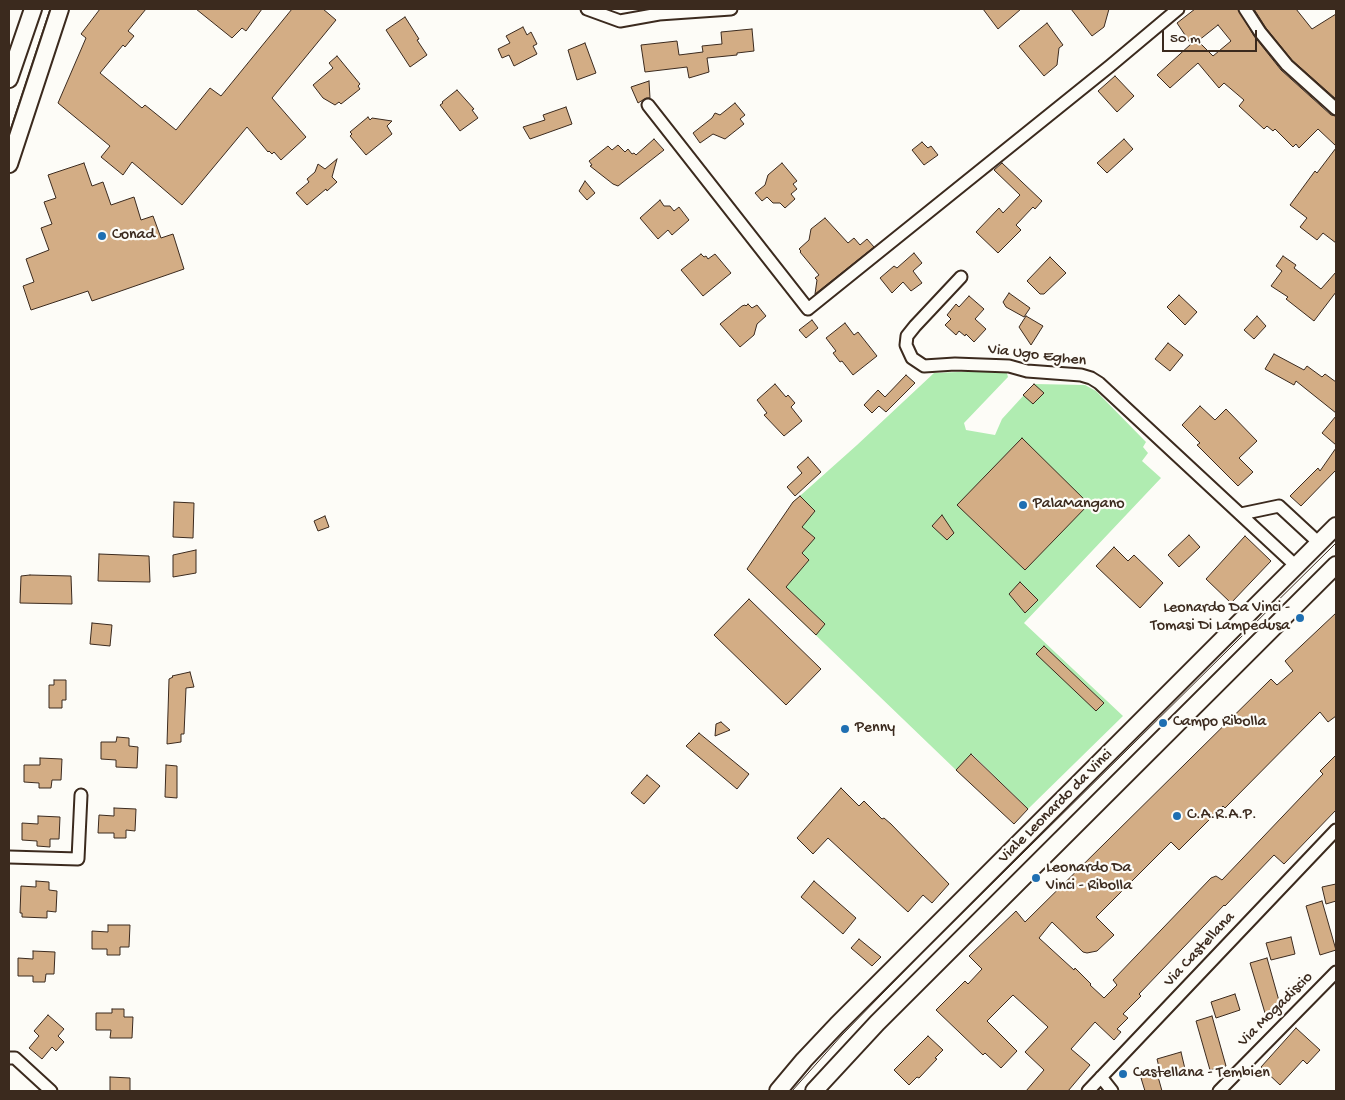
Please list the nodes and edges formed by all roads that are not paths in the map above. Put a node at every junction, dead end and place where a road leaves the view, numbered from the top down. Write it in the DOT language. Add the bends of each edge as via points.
graph roads {
  1 [pos="32,9"];
  2 [pos="60,9"];
  3 [pos="587,9"];
  4 [pos="731,9"];
  5 [pos="1178,9"];
  6 [pos="1246,9"];
  7 [pos="12,60"];
  8 [pos="9,78"];
  9 [pos="648,105"];
  10 [pos="1336,109"];
  11 [pos="9,164"];
  12 [pos="960,277"];
  13 [pos="1241,514"];
  14 [pos="1336,526"];
  15 [pos="1319,543"];
  16 [pos="1336,565"];
  17 [pos="1296,566"];
  18 [pos="81,795"];
  19 [pos="1335,834"];
  20 [pos="9,857"];
  21 [pos="914,948"];
  22 [pos="933,966"];
  23 [pos="1336,972"];
  24 [pos="9,1058"];
  25 [pos="1101,1077"];
  26 [pos="51,1091"];
  27 [pos="778,1091"];
  28 [pos="814,1091"];
  29 [pos="1088,1091"];
  30 [pos="1112,1091"];
  31 [pos="1219,1091"];
  1 -- 7 [label="street"];
  2 -- 11 [label="street"];
  3 -- 4 [label="street" via="620,20"];
  5 -- 9 [label="street" via="808,309"];
  6 -- 10 [label="street" via="1287,65"];
  7 -- 8 [label="street"];
  12 -- 13 [label="street, Via Ugo Eghen" via="907,336 906,345 912,358 924,366 1009,366 1091,378"];
  13 -- 15 [label="street" via="1279,506"];
  13 -- 17 [label="street, Via Ugo Eghen"];
  14 -- 15 [label="street, Viale Leonardo da Vinci"];
  15 -- 17 [label="street, Viale Leonardo da Vinci"];
  16 -- 22 [label="street, Viale Leonardo da Vinci"];
  17 -- 21 [label="street, Viale Leonardo da Vinci"];
  18 -- 20 [label="street" via="78,859"];
  19 -- 25 [label="street, Via Castellana"];
  21 -- 22 [label="street"];
  21 -- 27 [label="street, Viale Leonardo da Vinci" via="837,1025"];
  22 -- 28 [label="street, Viale Leonardo da Vinci"];
  23 -- 31 [label="street, Via Mogadiscio"];
  24 -- 26 [label="street" via="15,1058"];
  25 -- 29 [label="street, Via Castellana"];
  25 -- 30 [label="street"];
}
